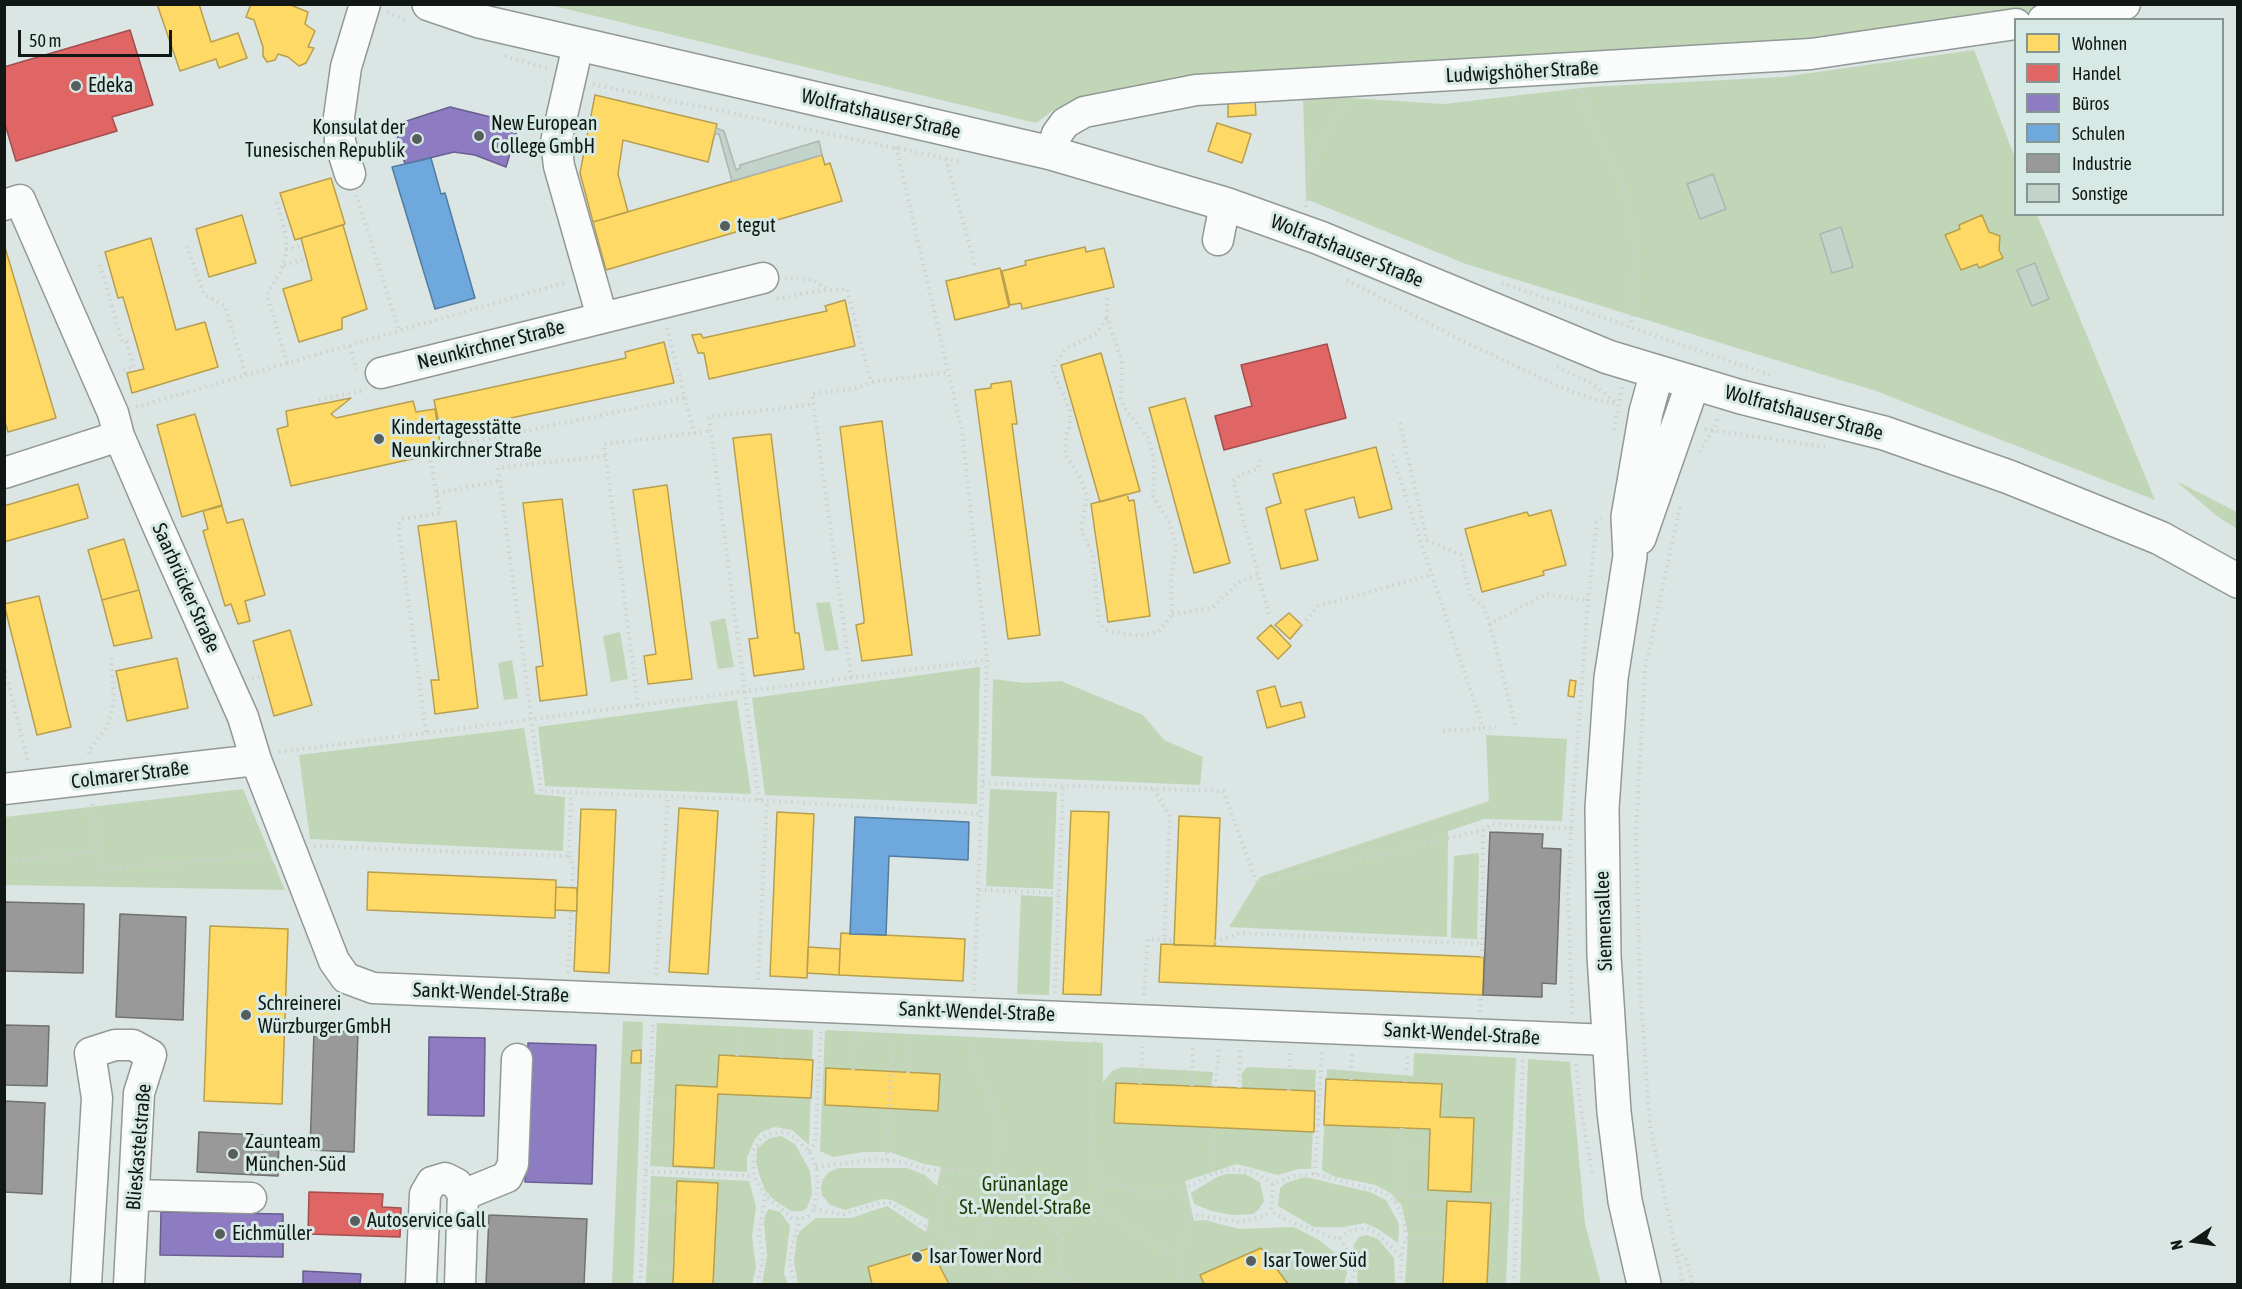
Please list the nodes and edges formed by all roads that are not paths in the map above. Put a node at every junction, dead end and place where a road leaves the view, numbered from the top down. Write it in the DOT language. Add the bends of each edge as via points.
graph roads {
  1 [pos="365,4"];
  2 [pos="429,4"];
  3 [pos="2125,4"];
  4 [pos="2053,18"];
  5 [pos="2014,24"];
  6 [pos="578,45"];
  7 [pos="1051,153"];
  8 [pos="350,174"];
  9 [pos="12,203"];
  10 [pos="1224,204"];
  11 [pos="1218,240"];
  12 [pos="767,290"];
  13 [pos="602,317"];
  14 [pos="1657,372"];
  15 [pos="376,381"];
  16 [pos="1693,383"];
  17 [pos="116,424"];
  18 [pos="4,474"];
  19 [pos="1630,556"];
  20 [pos="2238,581"];
  21 [pos="256,760"];
  22 [pos="4,789"];
  23 [pos="346,978"];
  24 [pos="1609,1040"];
  25 [pos="517,1059"];
  26 [pos="134,1195"];
  27 [pos="463,1195"];
  28 [pos="251,1198"];
  29 [pos="86,1284"];
  30 [pos="129,1284"];
  31 [pos="421,1284"];
  32 [pos="460,1284"];
  33 [pos="1644,1284"];
  1 -- 8 [label="street" via="346,67 339,117 340,142"];
  2 -- 6 [label="main road, Wolfratshauser Straße" via="479,21"];
  3 -- 4 [label="street"];
  5 -- 7 [label="street, Ludwigshöher Straße" via="1811,54 1196,90 1084,112 1065,123"];
  6 -- 7 [label="main road, Wolfratshauser Straße"];
  6 -- 13 [label="street" via="556,142 559,166"];
  7 -- 10 [label="main road, Wolfratshauser Straße"];
  9 -- 17 [label="street, Saarbrücker Straße" via="98,378"];
  10 -- 11 [label="street"];
  10 -- 14 [label="main road, Wolfratshauser Straße" via="1295,228 1608,357"];
  12 -- 13 [label="street, Neunkirchner Straße" via="660,304"];
  13 -- 15 [label="street, Neunkirchner Straße"];
  14 -- 16 [label="main road, Wolfratshauser Straße"];
  14 -- 19 [label="main road, Siemensallee" via="1628,517"];
  16 -- 19 [label="main road, Siemensallee" via="1647,521"];
  16 -- 20 [label="main road, Wolfratshauser Straße" via="1884,433 2009,477 2160,538"];
  17 -- 18 [label="street"];
  17 -- 21 [label="street, Saarbrücker Straße" via="243,717"];
  19 -- 24 [label="main road, Siemensallee" via="1611,678 1602,808"];
  21 -- 22 [label="street, Colmarer Straße"];
  21 -- 23 [label="street, Saarbrücker Straße" via="334,961"];
  23 -- 24 [label="street, Sankt-Wendel-Straße" via="373,988 655,999 748,1014 972,1012"];
  24 -- 33 [label="main road, Siemensallee" via="1625,1202"];
  25 -- 27 [label="street" via="513,1164 507,1177"];
  26 -- 28 [label="street"];
  26 -- 29 [label="street, Blieskastelstraße" via="139,1093 151,1055 133,1045 115,1045 90,1053 97,1098"];
  26 -- 30 [label="street, Blieskastelstraße"];
  27 -- 31 [label="street" via="457,1184 445,1178 432,1182 425,1194"];
  27 -- 32 [label="street"];
}
